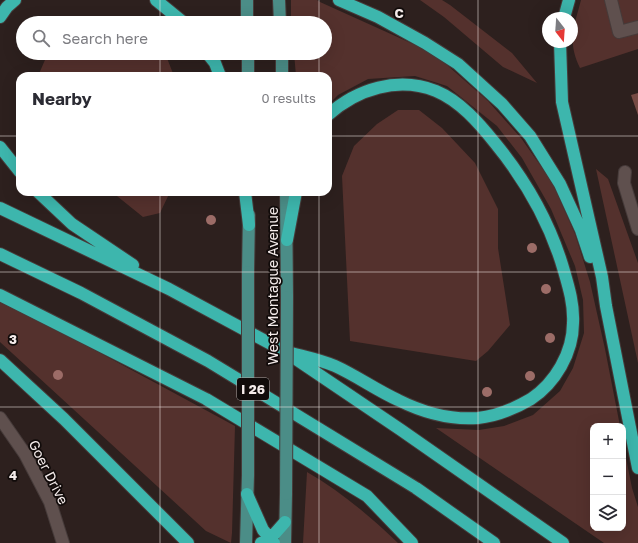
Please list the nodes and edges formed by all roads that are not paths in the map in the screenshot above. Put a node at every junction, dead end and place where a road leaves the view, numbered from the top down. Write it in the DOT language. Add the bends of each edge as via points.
graph roads {
  1 [pos="15,0"];
  2 [pos="156,0"];
  3 [pos="247,0"];
  4 [pos="280,0"];
  5 [pos="339,0"];
  6 [pos="569,0"];
  7 [pos="610,0"];
  8 [pos="566,12"];
  9 [pos="175,16"];
  10 [pos="247,16"];
  11 [pos="280,16"];
  12 [pos="0,17"];
  13 [pos="638,27"];
  14 [pos="560,48"];
  15 [pos="213,60"];
  16 [pos="248,60"];
  17 [pos="282,60"];
  18 [pos="218,72"];
  19 [pos="248,72"];
  20 [pos="282,72"];
  21 [pos="332,112"];
  22 [pos="0,147"];
  23 [pos="16,167"];
  24 [pos="624,172"];
  25 [pos="42,196"];
  26 [pos="245,196"];
  27 [pos="249,196"];
  28 [pos="286,196"];
  29 [pos="295,196"];
  30 [pos="0,208"];
  31 [pos="249,225"];
  32 [pos="638,229"];
  33 [pos="287,240"];
  34 [pos="0,254"];
  35 [pos="169,289"];
  36 [pos="0,295"];
  37 [pos="606,306"];
  38 [pos="284,351"];
  39 [pos="0,360"];
  40 [pos="0,418"];
  41 [pos="638,468"];
  42 [pos="247,494"];
  43 [pos="285,522"];
  44 [pos="185,540"];
  45 [pos="268,542"];
  46 [pos="63,543"];
  47 [pos="197,543"];
  48 [pos="246,543"];
  49 [pos="285,543"];
  50 [pos="412,543"];
  51 [pos="494,543"];
  52 [pos="563,543"];
  1 -- 12 [label="highway"];
  2 -- 9 [label="highway"];
  3 -- 10 [label="main road"];
  4 -- 11 [label="main road"];
  5 -- 37 [label="highway" via="378,17 458,64 502,104 530,136 560,184 581,230"];
  6 -- 8 [label="highway"];
  7 -- 13 [label="street" via="619,32"];
  14 -- 37 [label="highway" via="562,102 602,277"];
  15 -- 18 [label="highway"];
  16 -- 19 [label="main road"];
  17 -- 20 [label="main road"];
  21 -- 38 [label="highway" via="370,89 392,85 416,86 436,91 465,110 514,167 542,212 569,286 574,324 564,360 554,378 539,394 518,407 478,418 430,412 399,401 334,365"];
  22 -- 23 [label="highway"];
  24 -- 32 [label="street" via="624,183"];
  25 -- 35 [label="highway" via="72,224"];
  26 -- 31 [label="highway"];
  27 -- 31 [label="main road, West Montague Avenue"];
  28 -- 33 [label="main road, West Montague Avenue"];
  29 -- 33 [label="highway"];
  30 -- 35 [label="highway"];
  31 -- 42 [label="main road, West Montague Avenue, bridge"];
  33 -- 43 [label="main road, West Montague Avenue, bridge"];
  34 -- 51 [label="highway, I 26" via="81,293 208,361 416,488"];
  35 -- 38 [label="highway"];
  36 -- 50 [label="highway" via="206,399 367,496"];
  37 -- 41 [label="highway"];
  38 -- 52 [label="highway"];
  39 -- 44 [label="highway" via="64,419"];
  40 -- 46 [label="street, Goer Drive" via="25,454 50,502"];
  42 -- 45 [label="highway"];
  42 -- 48 [label="main road, West Montague Avenue"];
  43 -- 45 [label="highway"];
  43 -- 49 [label="main road, West Montague Avenue"];
  44 -- 47 [label="highway"];
}
